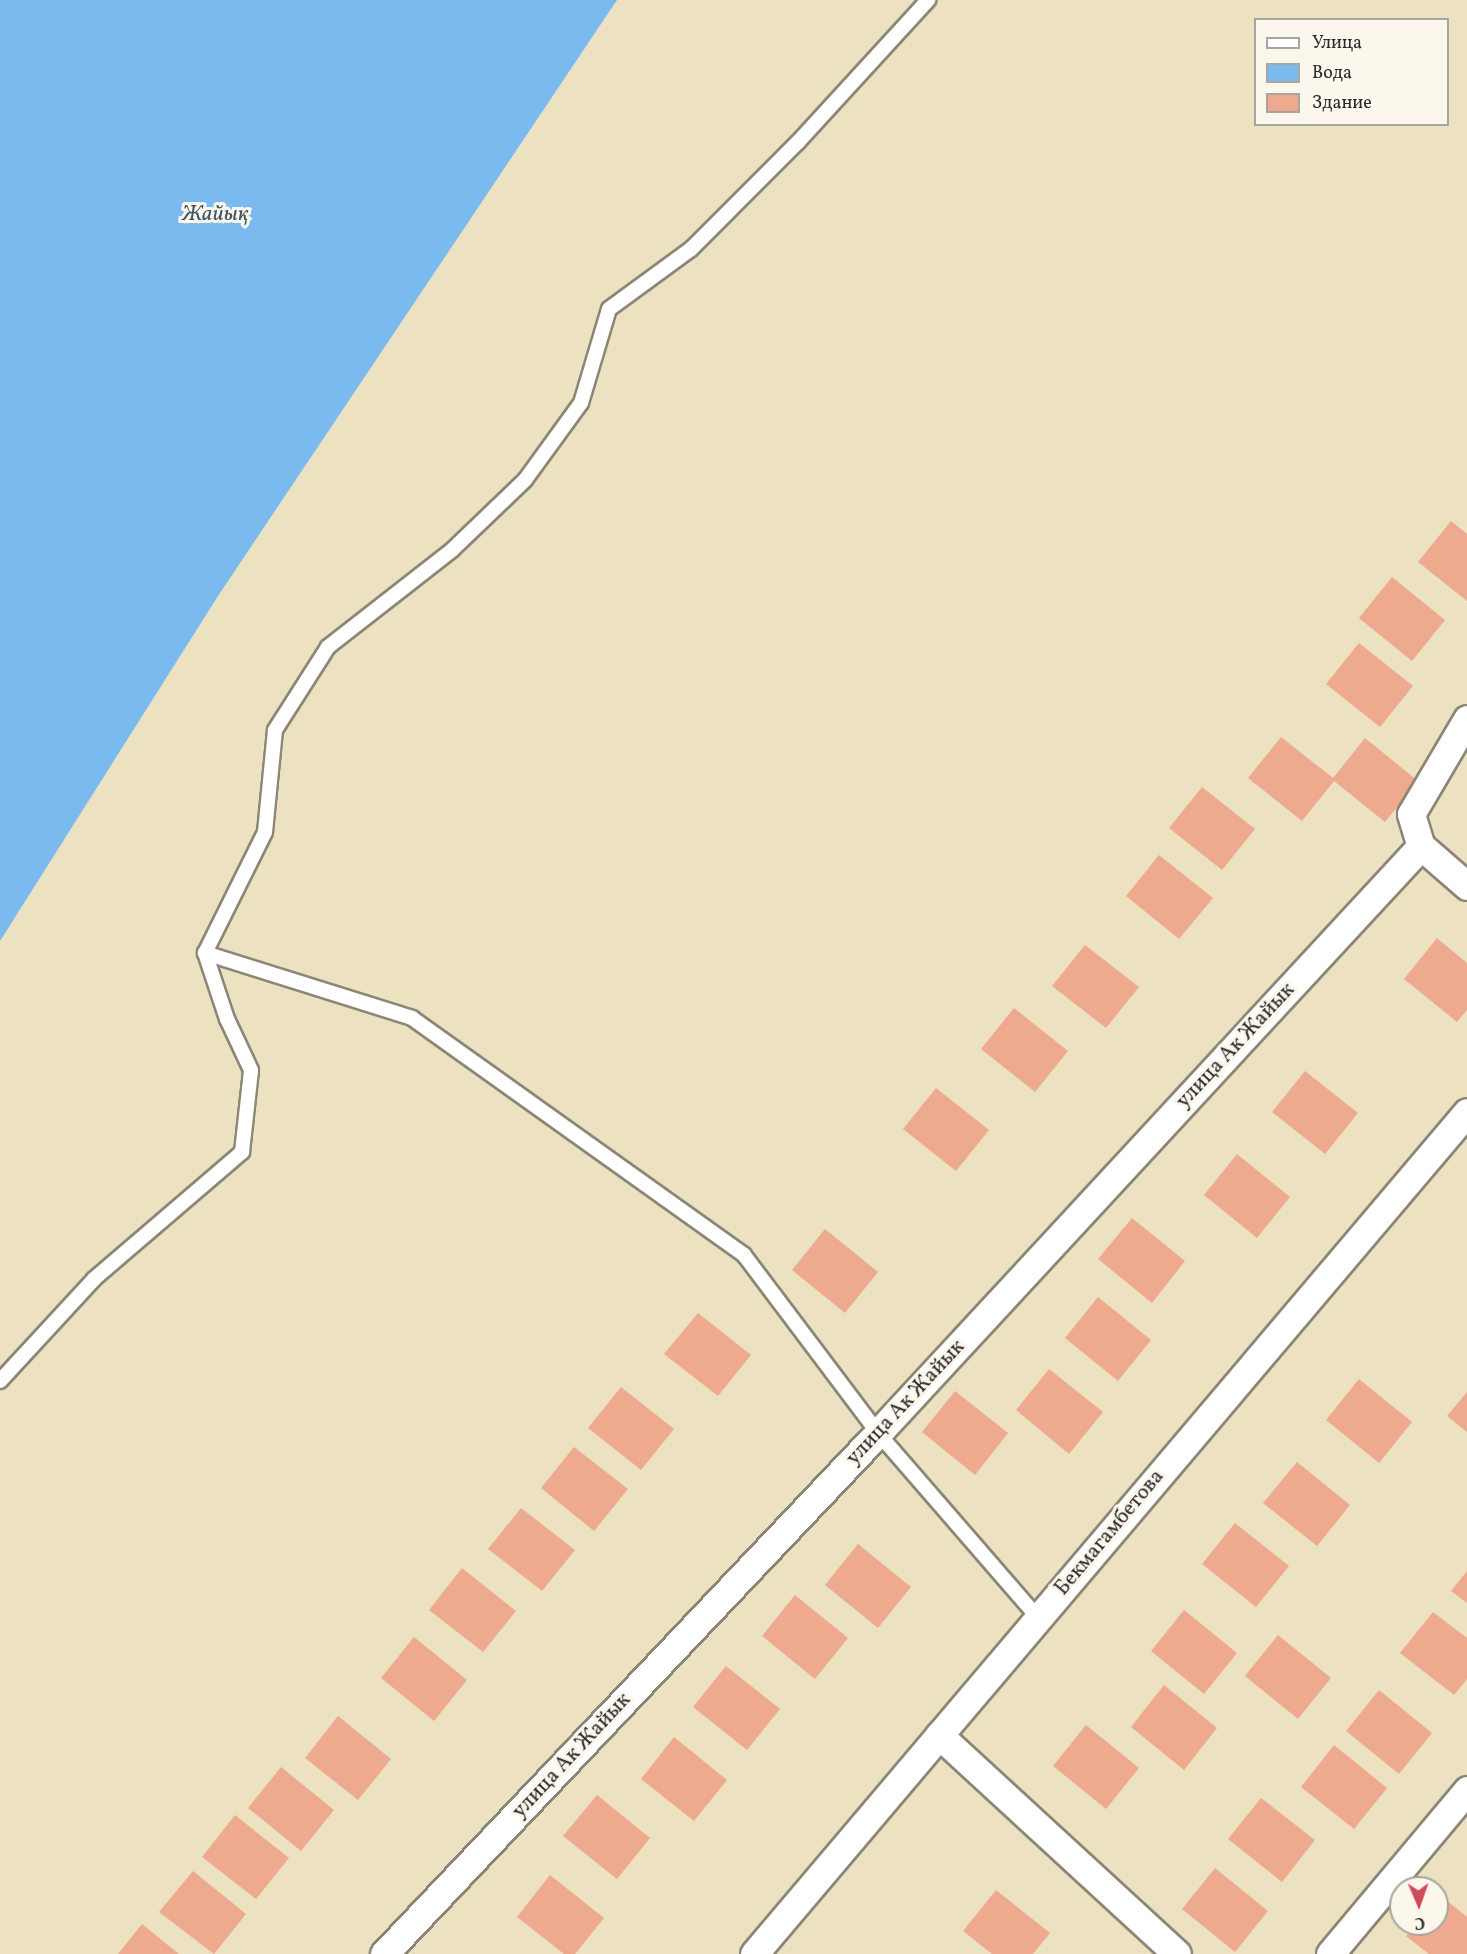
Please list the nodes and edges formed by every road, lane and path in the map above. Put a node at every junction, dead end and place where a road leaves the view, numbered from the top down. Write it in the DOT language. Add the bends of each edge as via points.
graph roads {
  1 [pos="928,0"];
  2 [pos="1467,718"];
  3 [pos="1421,846"];
  4 [pos="1467,886"];
  5 [pos="205,953"];
  6 [pos="1467,1112"];
  7 [pos="0,1381"];
  8 [pos="878,1433"];
  9 [pos="1038,1618"];
  10 [pos="939,1736"];
  11 [pos="1467,1790"];
  12 [pos="384,1954"];
  13 [pos="754,1954"];
  14 [pos="1177,1954"];
  15 [pos="1330,1954"];
  1 -- 5 [label="lane" via="798,142 692,249 609,309 581,403 525,480 452,550 328,647 275,730 265,831"];
  2 -- 3 [label="street" via="1411,814"];
  3 -- 4 [label="street"];
  3 -- 8 [label="street, улица Ак Жайык"];
  5 -- 7 [label="lane" via="227,1019 250,1070 242,1152 94,1279"];
  5 -- 8 [label="lane" via="412,1018 422,1025 744,1255"];
  6 -- 9 [label="street, Бекмагамбетова"];
  8 -- 9 [label="lane"];
  8 -- 12 [label="street, улица Ак Жайык"];
  9 -- 10 [label="street, Бекмагамбетова"];
  10 -- 13 [label="street, Бекмагамбетова"];
  10 -- 14 [label="street"];
  11 -- 15 [label="street"];
}
